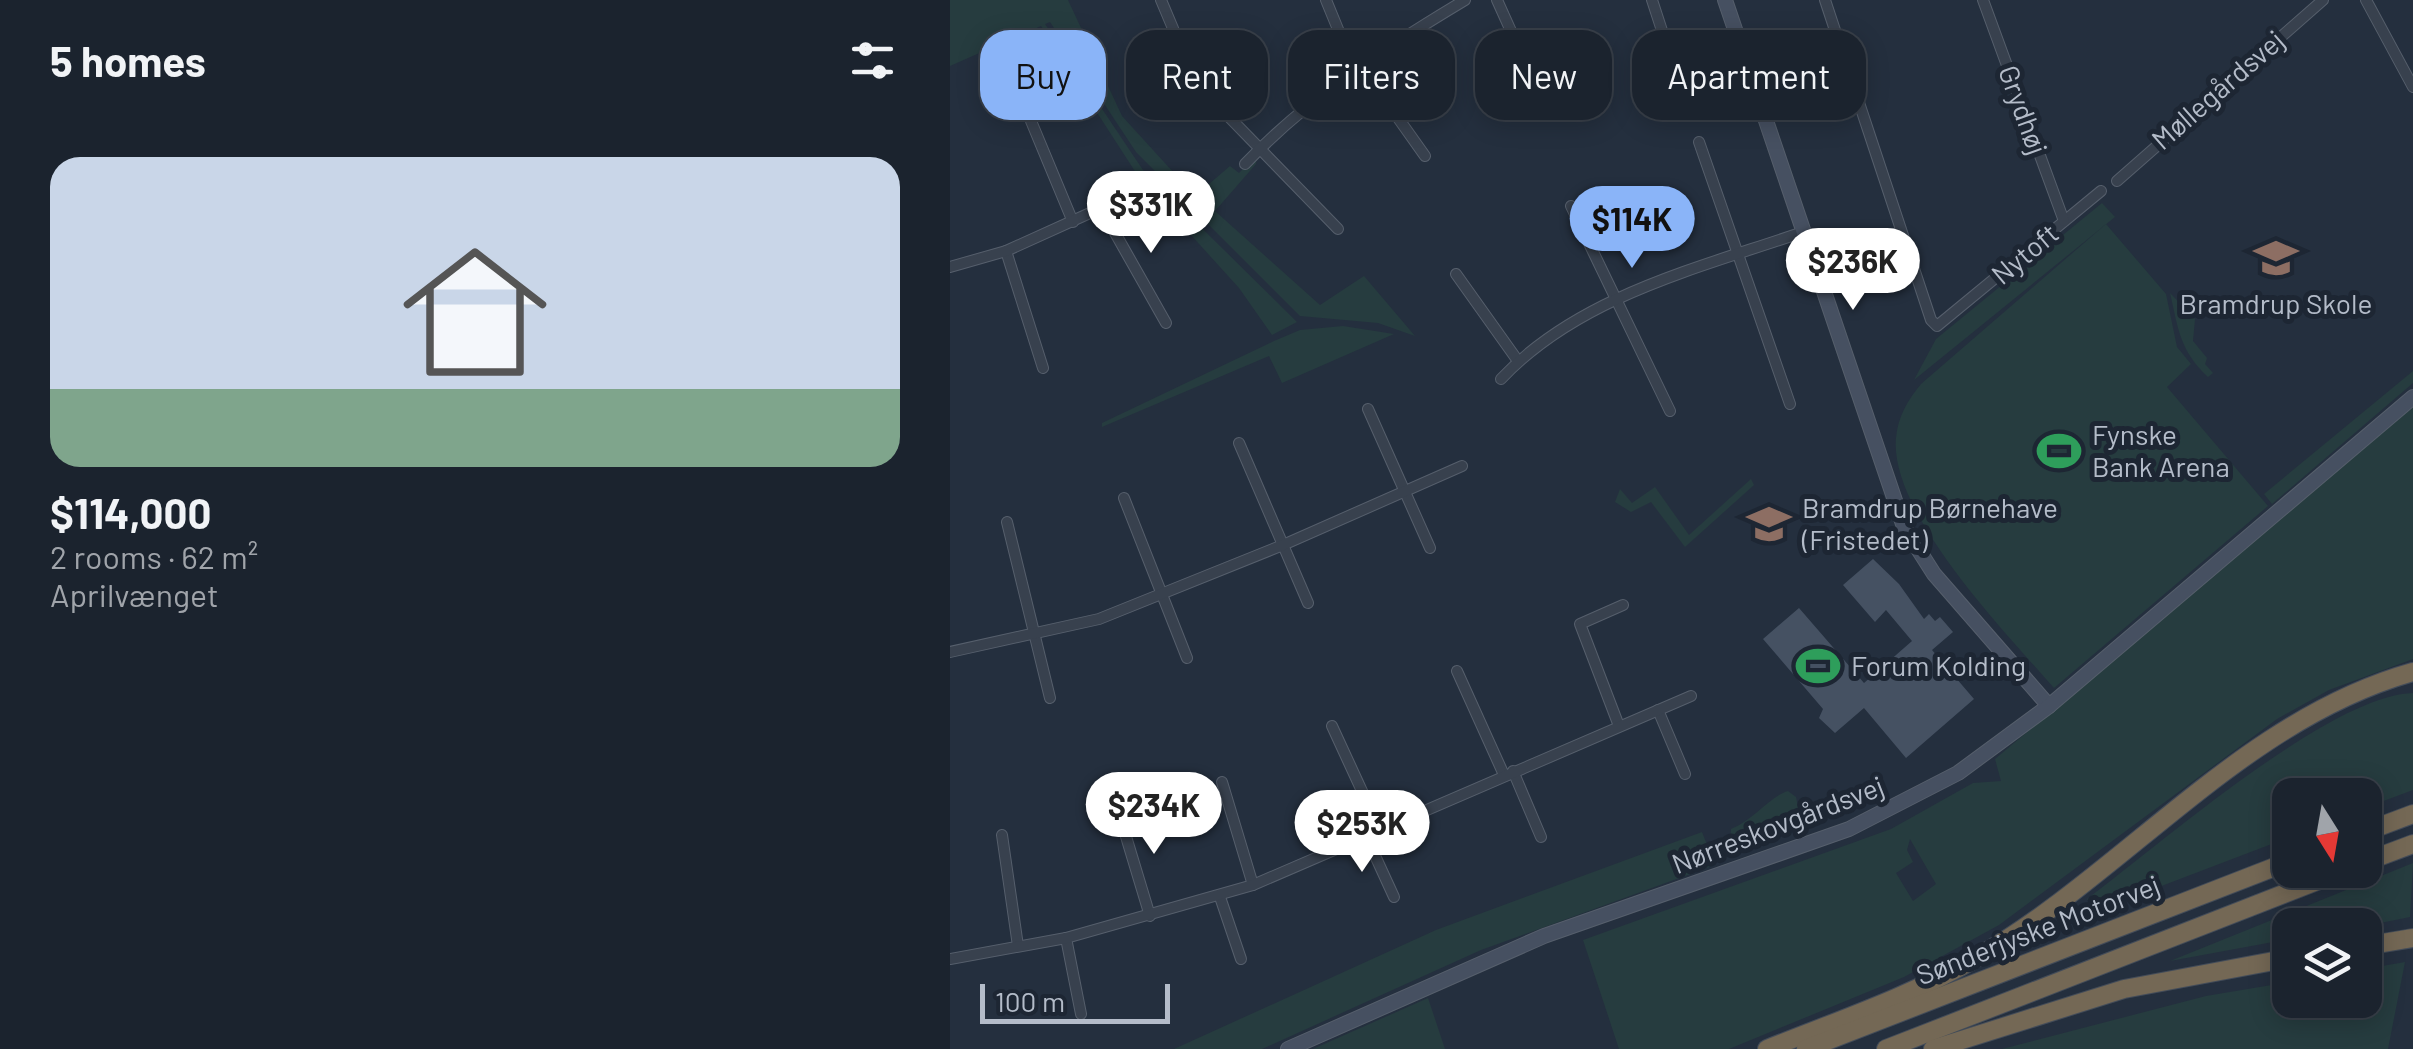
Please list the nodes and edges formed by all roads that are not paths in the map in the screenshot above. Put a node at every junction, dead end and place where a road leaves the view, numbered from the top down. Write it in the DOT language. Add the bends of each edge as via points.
graph roads {
  1 [pos="1161,0"];
  2 [pos="1326,0"];
  3 [pos="1466,0"];
  4 [pos="1497,0"];
  5 [pos="1652,0"];
  6 [pos="1725,0"];
  7 [pos="1825,0"];
  8 [pos="1983,0"];
  9 [pos="2322,0"];
  10 [pos="2366,0"];
  11 [pos="1338,30"];
  12 [pos="1416,30"];
  13 [pos="1511,30"];
  14 [pos="1662,30"];
  15 [pos="2409,70"];
  16 [pos="2413,87"];
  17 [pos="1294,120"];
  18 [pos="1399,120"];
  19 [pos="1031,121"];
  20 [pos="1699,142"];
  21 [pos="1261,148"];
  22 [pos="1425,156"];
  23 [pos="1245,164"];
  24 [pos="2116,181"];
  25 [pos="2101,191"];
  26 [pos="1571,206"];
  27 [pos="2064,220"];
  28 [pos="1074,222"];
  29 [pos="1338,229"];
  30 [pos="1803,232"];
  31 [pos="1006,252"];
  32 [pos="1739,254"];
  33 [pos="950,267"];
  34 [pos="1456,274"];
  35 [pos="1614,300"];
  36 [pos="1166,323"];
  37 [pos="1518,361"];
  38 [pos="1043,368"];
  39 [pos="1501,378"];
  40 [pos="2413,397"];
  41 [pos="1790,404"];
  42 [pos="1368,409"];
  43 [pos="1670,411"];
  44 [pos="1239,443"];
  45 [pos="1462,466"];
  46 [pos="1402,494"];
  47 [pos="1124,498"];
  48 [pos="1007,522"];
  49 [pos="1283,545"];
  50 [pos="1430,548"];
  51 [pos="1160,596"];
  52 [pos="1308,604"];
  53 [pos="1623,605"];
  54 [pos="1035,636"];
  55 [pos="950,652"];
  56 [pos="1187,658"];
  57 [pos="1457,671"];
  58 [pos="2413,672"];
  59 [pos="1691,696"];
  60 [pos="1050,698"];
  61 [pos="2049,706"];
  62 [pos="1658,710"];
  63 [pos="1332,726"];
  64 [pos="1619,726"];
  65 [pos="1508,773"];
  66 [pos="1686,774"];
  67 [pos="1222,782"];
  68 [pos="1118,810"];
  69 [pos="2413,814"];
  70 [pos="2382,826"];
  71 [pos="1379,828"];
  72 [pos="1002,835"];
  73 [pos="1366,836"];
  74 [pos="1541,836"];
  75 [pos="2413,844"];
  76 [pos="2382,856"];
  77 [pos="2272,868"];
  78 [pos="1254,885"];
  79 [pos="2299,888"];
  80 [pos="1220,897"];
  81 [pos="1394,897"];
  82 [pos="1150,916"];
  83 [pos="1066,938"];
  84 [pos="2413,938"];
  85 [pos="2382,943"];
  86 [pos="1018,946"];
  87 [pos="950,958"];
  88 [pos="1241,960"];
  89 [pos="2272,961"];
  90 [pos="1081,1014"];
  91 [pos="1288,1049"];
  92 [pos="1767,1049"];
  93 [pos="1806,1049"];
  94 [pos="1886,1049"];
  95 [pos="1934,1049"];
  1 -- 21 [label="street" via="1196,82"];
  2 -- 11 [label="street"];
  3 -- 12 [label="street"];
  4 -- 13 [label="street"];
  5 -- 14 [label="street"];
  6 -- 30 [label="street"];
  7 -- 27 [label="street, Nytoft" via="1937,326"];
  8 -- 27 [label="street, Grydhøj"];
  9 -- 24 [label="street, Møllegårdsvej"];
  10 -- 15 [label="street"];
  15 -- 16 [label="street"];
  17 -- 21 [label="street"];
  18 -- 22 [label="street"];
  19 -- 28 [label="street"];
  20 -- 32 [label="street"];
  21 -- 23 [label="street"];
  21 -- 29 [label="street"];
  25 -- 27 [label="street, Nytoft"];
  26 -- 35 [label="street"];
  28 -- 31 [label="street"];
  28 -- 36 [label="street" via="1101,208"];
  30 -- 32 [label="street"];
  30 -- 61 [label="street" via="1904,527 1934,574"];
  31 -- 33 [label="street"];
  31 -- 38 [label="street"];
  32 -- 35 [label="street"];
  32 -- 41 [label="street"];
  34 -- 37 [label="street"];
  35 -- 37 [label="street"];
  35 -- 43 [label="street"];
  37 -- 39 [label="street"];
  40 -- 61 [label="street, Nørreskovgårdsvej"];
  42 -- 46 [label="street"];
  44 -- 49 [label="street"];
  45 -- 46 [label="street"];
  46 -- 49 [label="street"];
  46 -- 50 [label="street"];
  47 -- 51 [label="street"];
  48 -- 54 [label="street"];
  49 -- 51 [label="street"];
  49 -- 52 [label="street"];
  51 -- 54 [label="street"];
  51 -- 56 [label="street"];
  53 -- 64 [label="street" via="1580,624"];
  54 -- 55 [label="street"];
  54 -- 60 [label="street"];
  57 -- 65 [label="street"];
  58 -- 92 [label="highway" via="2273,738 1976,958"];
  59 -- 62 [label="street"];
  61 -- 91 [label="street, Nørreskovgårdsvej" via="1958,773 1849,830 1544,936"];
  62 -- 64 [label="street"];
  62 -- 66 [label="street"];
  63 -- 71 [label="street"];
  64 -- 65 [label="street"];
  65 -- 71 [label="street"];
  65 -- 74 [label="street"];
  67 -- 78 [label="street"];
  68 -- 82 [label="street"];
  69 -- 70 [label="highway"];
  71 -- 73 [label="street"];
  72 -- 86 [label="street"];
  73 -- 78 [label="street"];
  73 -- 81 [label="street"];
  75 -- 76 [label="highway"];
  77 -- 93 [label="highway, Sønderjyske Motorvej"];
  78 -- 80 [label="street"];
  79 -- 94 [label="highway, Sønderjyske Motorvej"];
  80 -- 82 [label="street"];
  80 -- 88 [label="street"];
  82 -- 83 [label="street"];
  83 -- 86 [label="street"];
  83 -- 90 [label="street"];
  84 -- 85 [label="highway"];
  86 -- 87 [label="street"];
  89 -- 95 [label="highway" via="2124,989"];
}
